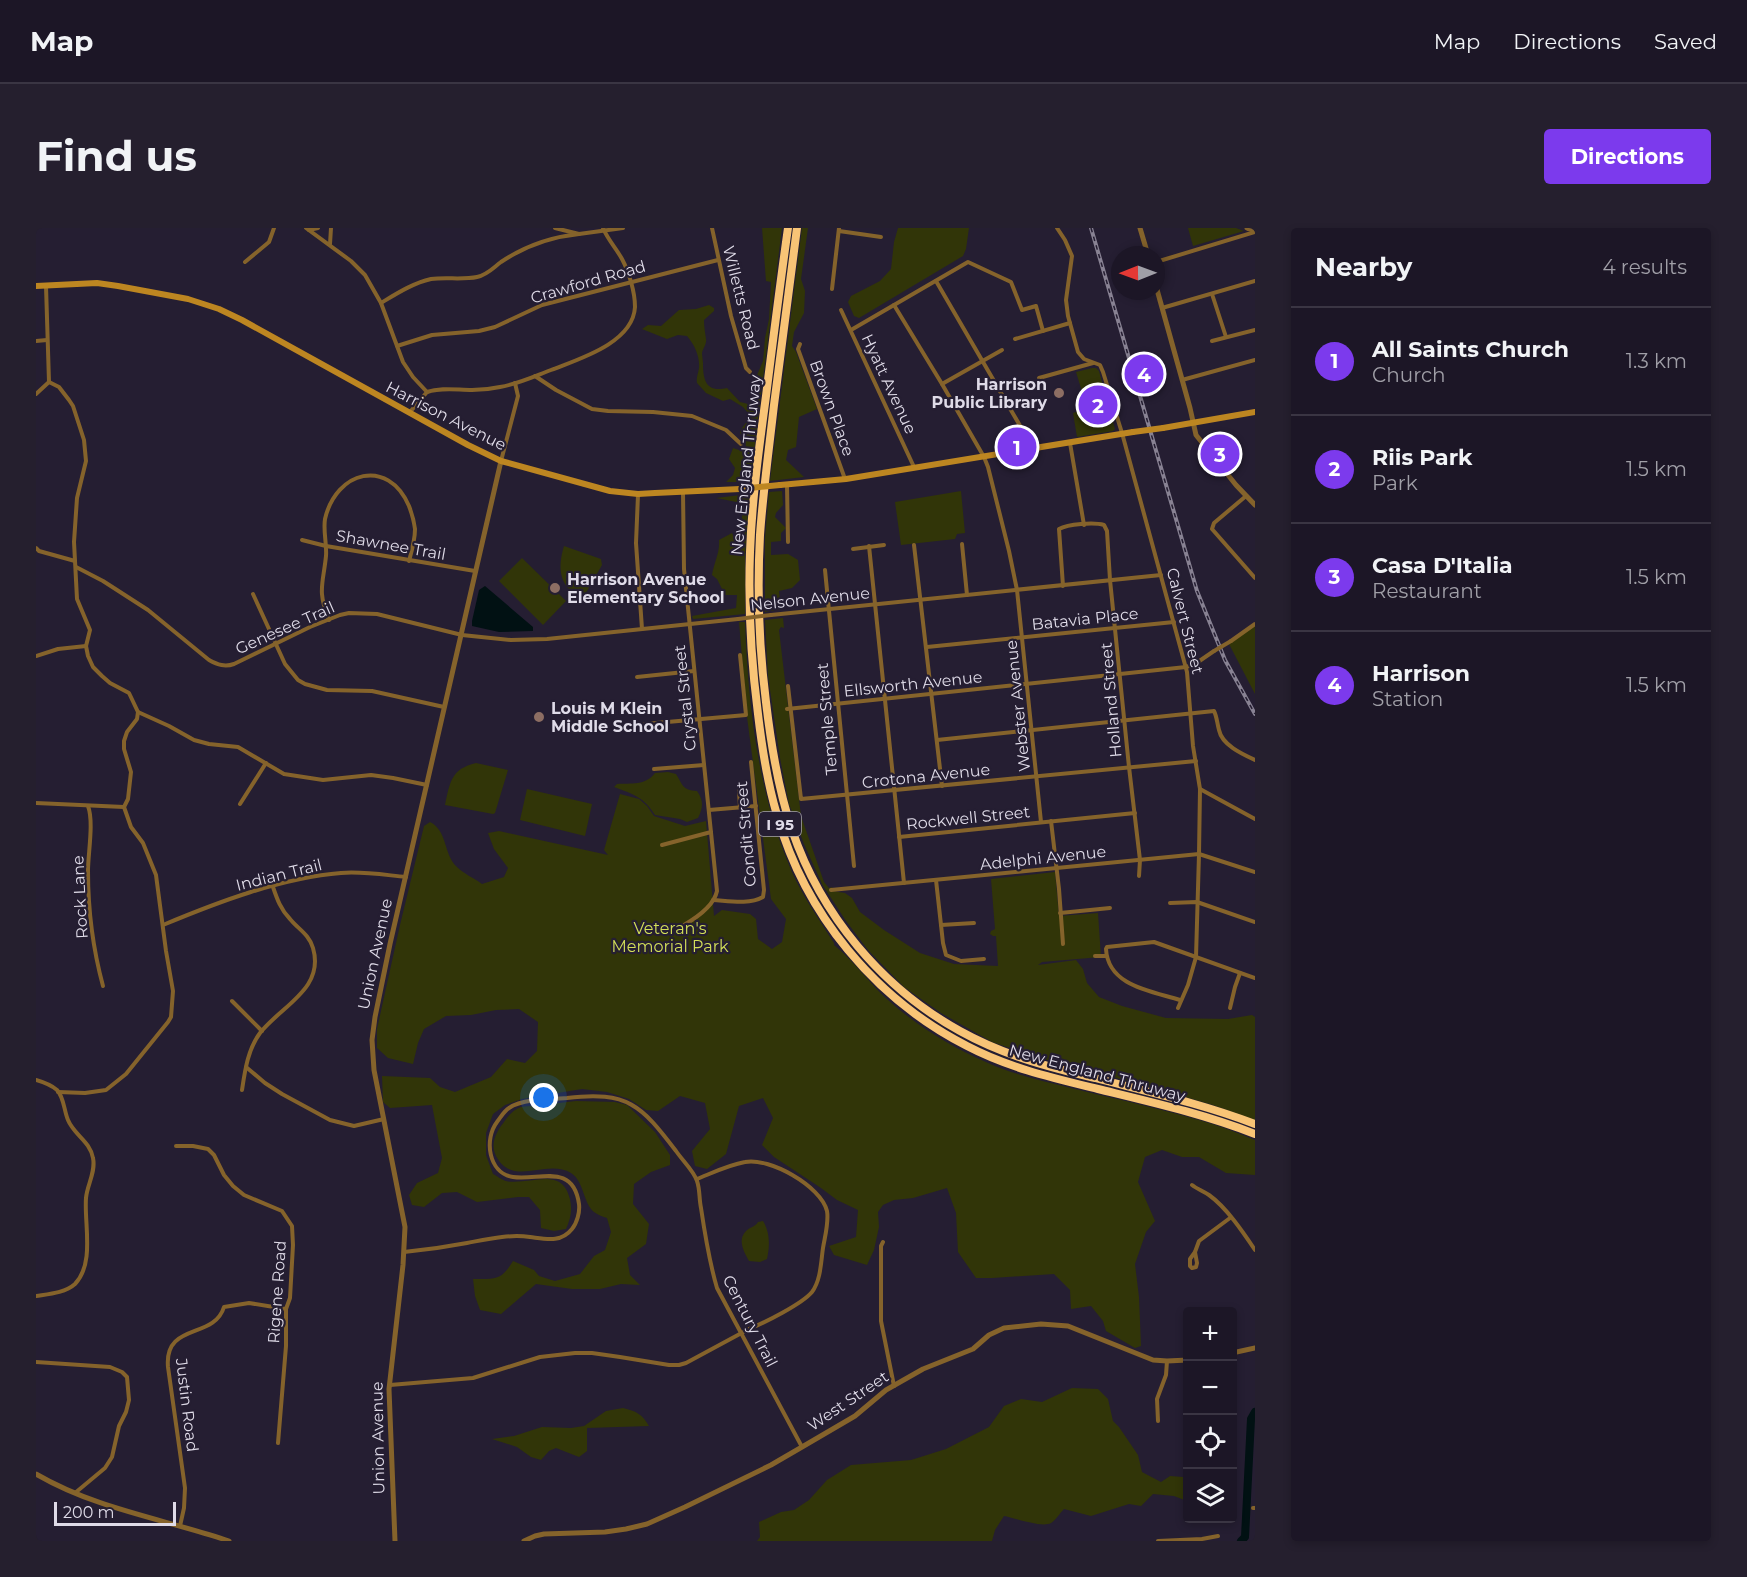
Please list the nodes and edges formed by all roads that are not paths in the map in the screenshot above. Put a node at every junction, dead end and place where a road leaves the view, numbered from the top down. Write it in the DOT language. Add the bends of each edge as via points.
graph roads {
  1 [pos="274,228"];
  2 [pos="318,228"];
  3 [pos="331,228"];
  4 [pos="555,228"];
  5 [pos="623,228"];
  6 [pos="712,228"];
  7 [pos="788,228"];
  8 [pos="797,228"];
  9 [pos="1057,228"];
  10 [pos="1140,228"];
  11 [pos="1248,228"];
  12 [pos="308,229"];
  13 [pos="603,230"];
  14 [pos="839,230"];
  15 [pos="1255,232"];
  16 [pos="579,234"];
  17 [pos="880,237"];
  18 [pos="330,245"];
  19 [pos="1145,246"];
  20 [pos="1165,259"];
  21 [pos="718,260"];
  22 [pos="245,262"];
  23 [pos="936,281"];
  24 [pos="1255,281"];
  25 [pos="630,282"];
  26 [pos="46,285"];
  27 [pos="36,286"];
  28 [pos="832,289"];
  29 [pos="1212,294"];
  30 [pos="1160,300"];
  31 [pos="381,303"];
  32 [pos="894,305"];
  33 [pos="1162,308"];
  34 [pos="841,310"];
  35 [pos="1070,323"];
  36 [pos="851,330"];
  37 [pos="1255,330"];
  38 [pos="1043,331"];
  39 [pos="1226,338"];
  40 [pos="1015,339"];
  41 [pos="47,340"];
  42 [pos="36,341"];
  43 [pos="1212,341"];
  44 [pos="800,344"];
  45 [pos="397,346"];
  46 [pos="1002,350"];
  47 [pos="1255,360"];
  48 [pos="983,362"];
  49 [pos="1094,362"];
  50 [pos="750,372"];
  51 [pos="535,376"];
  52 [pos="1039,378"];
  53 [pos="1182,380"];
  54 [pos="49,382"];
  55 [pos="515,384"];
  56 [pos="942,384"];
  57 [pos="427,392"];
  58 [pos="36,394"];
  59 [pos="1255,412"];
  60 [pos="410,414"];
  61 [pos="1193,423"];
  62 [pos="1122,434"];
  63 [pos="1070,443"];
  64 [pos="741,444"];
  65 [pos="1033,449"];
  66 [pos="984,457"];
  67 [pos="501,461"];
  68 [pos="915,468"];
  69 [pos="846,479"];
  70 [pos="784,485"];
  71 [pos="682,492"];
  72 [pos="638,494"];
  73 [pos="1246,496"];
  74 [pos="1255,505"];
  75 [pos="1084,525"];
  76 [pos="302,540"];
  77 [pos="788,542"];
  78 [pos="962,544"];
  79 [pos="884,545"];
  80 [pos="914,545"];
  81 [pos="326,546"];
  82 [pos="869,546"];
  83 [pos="36,548"];
  84 [pos="853,549"];
  85 [pos="409,561"];
  86 [pos="75,564"];
  87 [pos="825,570"];
  88 [pos="476,571"];
  89 [pos="1161,575"];
  90 [pos="1255,578"];
  91 [pos="1110,580"];
  92 [pos="1064,586"];
  93 [pos="1017,590"];
  94 [pos="253,594"];
  95 [pos="967,595"];
  96 [pos="921,600"];
  97 [pos="875,604"];
  98 [pos="828,609"];
  99 [pos="329,620"];
  100 [pos="1174,622"];
  101 [pos="690,624"];
  102 [pos="1255,624"];
  103 [pos="1116,628"];
  104 [pos="642,629"];
  105 [pos="462,635"];
  106 [pos="1023,638"];
  107 [pos="276,645"];
  108 [pos="86,646"];
  109 [pos="927,647"];
  110 [pos="740,655"];
  111 [pos="36,656"];
  112 [pos="1186,667"];
  113 [pos="694,671"];
  114 [pos="1120,675"];
  115 [pos="637,678"];
  116 [pos="1027,684"];
  117 [pos="788,686"];
  118 [pos="932,694"];
  119 [pos="885,699"];
  120 [pos="838,703"];
  121 [pos="445,707"];
  122 [pos="789,709"];
  123 [pos="138,712"];
  124 [pos="1191,714"];
  125 [pos="699,719"];
  126 [pos="1124,720"];
  127 [pos="645,724"];
  128 [pos="1032,730"];
  129 [pos="936,740"];
  130 [pos="1196,760"];
  131 [pos="1255,760"];
  132 [pos="751,762"];
  133 [pos="266,763"];
  134 [pos="704,765"];
  135 [pos="1129,767"];
  136 [pos="654,769"];
  137 [pos="1037,777"];
  138 [pos="427,785"];
  139 [pos="942,786"];
  140 [pos="1200,789"];
  141 [pos="739,791"];
  142 [pos="894,791"];
  143 [pos="846,796"];
  144 [pos="36,803"];
  145 [pos="240,804"];
  146 [pos="88,806"];
  147 [pos="756,806"];
  148 [pos="124,807"];
  149 [pos="740,807"];
  150 [pos="709,810"];
  151 [pos="1135,813"];
  152 [pos="1255,819"];
  153 [pos="1051,821"];
  154 [pos="1041,822"];
  155 [pos="711,832"];
  156 [pos="898,837"];
  157 [pos="662,845"];
  158 [pos="1199,854"];
  159 [pos="1140,860"];
  160 [pos="854,866"];
  161 [pos="1057,868"];
  162 [pos="1255,873"];
  163 [pos="1139,876"];
  164 [pos="406,877"];
  165 [pos="936,880"];
  166 [pos="904,883"];
  167 [pos="273,886"];
  168 [pos="831,890"];
  169 [pos="713,900"];
  170 [pos="1197,902"];
  171 [pos="1170,903"];
  172 [pos="1110,908"];
  173 [pos="1060,913"];
  174 [pos="1255,922"];
  175 [pos="974,923"];
  176 [pos="163,925"];
  177 [pos="684,925"];
  178 [pos="940,925"];
  179 [pos="1063,944"];
  180 [pos="1095,956"];
  181 [pos="1106,956"];
  182 [pos="1196,957"];
  183 [pos="984,959"];
  184 [pos="1240,973"];
  185 [pos="1255,978"];
  186 [pos="103,986"];
  187 [pos="1180,1000"];
  188 [pos="232,1001"];
  189 [pos="1178,1008"];
  190 [pos="1230,1008"];
  191 [pos="262,1031"];
  192 [pos="246,1066"];
  193 [pos="36,1080"];
  194 [pos="242,1090"];
  195 [pos="58,1092"];
  196 [pos="384,1119"];
  197 [pos="1255,1124"];
  198 [pos="1255,1134"];
  199 [pos="176,1146"];
  200 [pos="697,1179"];
  201 [pos="1192,1185"];
  202 [pos="1230,1218"];
  203 [pos="883,1242"];
  204 [pos="1255,1250"];
  205 [pos="404,1252"];
  206 [pos="1195,1252"];
  207 [pos="36,1296"];
  208 [pos="286,1309"];
  209 [pos="740,1331"];
  210 [pos="1255,1348"];
  211 [pos="1237,1352"];
  212 [pos="1183,1360"];
  213 [pos="1167,1361"];
  214 [pos="36,1362"];
  215 [pos="390,1385"];
  216 [pos="894,1386"];
  217 [pos="1158,1421"];
  218 [pos="278,1443"];
  219 [pos="802,1447"];
  220 [pos="36,1474"];
  221 [pos="74,1493"];
  222 [pos="179,1527"];
  223 [pos="1218,1536"];
  224 [pos="1202,1540"];
  225 [pos="229,1541"];
  226 [pos="395,1541"];
  227 [pos="524,1541"];
  228 [pos="1158,1541"];
  1 -- 22 [label="street" via="269,242"];
  2 -- 12 [label="street"];
  3 -- 18 [label="street"];
  4 -- 16 [label="street"];
  5 -- 13 [label="street"];
  6 -- 21 [label="street, Willetts Road"];
  7 -- 198 [label="highway, New England Thruway / I 95" via="754,492 750,618 756,699 770,787 786,843 804,884 836,934 864,968 908,1008 956,1041 1024,1070 1182,1109"];
  8 -- 197 [label="highway, New England Thruway / I 95" via="764,483 759,595 762,669 775,758 788,816 810,872 840,923 873,963 912,999 962,1032 1030,1061 1196,1104"];
  9 -- 35 [label="street, Calvert Street" via="1072,256 1066,300"];
  10 -- 19 [label="street"];
  11 -- 15 [label="street"];
  12 -- 18 [label="street"];
  13 -- 16 [label="street"];
  13 -- 25 [label="street" via="622,260"];
  14 -- 17 [label="street"];
  14 -- 28 [label="street"];
  15 -- 20 [label="street"];
  16 -- 31 [label="street" via="538,242 478,277 431,279"];
  18 -- 31 [label="street" via="365,275"];
  21 -- 25 [label="street, Crawford Road"];
  21 -- 50 [label="street, Willetts Road" via="739,345"];
  23 -- 32 [label="street"];
  23 -- 38 [label="street" via="967,262 1011,282 1022,310 1036,306"];
  23 -- 48 [label="street"];
  24 -- 29 [label="street"];
  25 -- 45 [label="street, Crawford Road" via="542,305 495,327 432,335"];
  25 -- 51 [label="street" via="635,307 624,332 592,354"];
  26 -- 27 [label="main road, Harrison Avenue"];
  26 -- 41 [label="street"];
  26 -- 60 [label="main road, Harrison Avenue" via="114,285 212,306"];
  29 -- 33 [label="street"];
  29 -- 39 [label="street"];
  30 -- 33 [label="street"];
  31 -- 45 [label="street"];
  32 -- 36 [label="street"];
  32 -- 56 [label="street, Webster Avenue"];
  33 -- 53 [label="street"];
  34 -- 36 [label="street, Hyatt Avenue"];
  35 -- 38 [label="street"];
  35 -- 49 [label="street, Calvert Street" via="1080,355"];
  36 -- 68 [label="street, Hyatt Avenue"];
  37 -- 39 [label="street"];
  38 -- 40 [label="street"];
  39 -- 43 [label="street"];
  41 -- 42 [label="street"];
  41 -- 54 [label="street"];
  44 -- 69 [label="street, Brown Place" via="798,349"];
  45 -- 57 [label="street" via="402,362"];
  46 -- 48 [label="street"];
  47 -- 53 [label="street"];
  48 -- 56 [label="street"];
  48 -- 65 [label="street"];
  49 -- 52 [label="street"];
  49 -- 62 [label="street, Calvert Street" via="1102,368"];
  51 -- 55 [label="street"];
  51 -- 64 [label="street" via="592,409 692,416 726,430"];
  53 -- 61 [label="street"];
  54 -- 58 [label="street"];
  54 -- 86 [label="street" via="69,399 84,440 86,461 76,508"];
  55 -- 57 [label="street"];
  55 -- 67 [label="street, Union Avenue" via="518,396"];
  56 -- 66 [label="street, Webster Avenue"];
  57 -- 60 [label="street"];
  59 -- 61 [label="main road, Harrison Avenue"];
  60 -- 67 [label="main road, Harrison Avenue"];
  61 -- 62 [label="main road, Harrison Avenue, bridge"];
  61 -- 73 [label="street" via="1196,435"];
  62 -- 63 [label="main road, Harrison Avenue"];
  62 -- 89 [label="street, Calvert Street"];
  63 -- 65 [label="main road, Harrison Avenue"];
  63 -- 75 [label="street"];
  65 -- 66 [label="main road, Harrison Avenue"];
  66 -- 68 [label="main road, Harrison Avenue"];
  66 -- 93 [label="street, Webster Avenue"];
  67 -- 72 [label="main road, Harrison Avenue" via="610,491"];
  67 -- 88 [label="street, Union Avenue"];
  68 -- 69 [label="main road, Harrison Avenue"];
  69 -- 70 [label="main road, Harrison Avenue"];
  70 -- 71 [label="main road, Harrison Avenue, bridge"];
  70 -- 77 [label="street"];
  71 -- 72 [label="main road, Harrison Avenue"];
  71 -- 101 [label="street, Crystal Street"];
  72 -- 104 [label="street" via="636,543"];
  73 -- 74 [label="street"];
  73 -- 90 [label="street" via="1212,529"];
  75 -- 91 [label="street, Holland Street" via="1106,526"];
  75 -- 92 [label="street" via="1061,528 1059,533"];
  76 -- 81 [label="street, Shawnee Trail"];
  78 -- 95 [label="street"];
  79 -- 82 [label="street"];
  80 -- 96 [label="street"];
  81 -- 85 [label="street, Shawnee Trail"];
  81 -- 85 [label="street" via="324,524 332,500 350,481 372,475 391,482 405,496 415,527"];
  81 -- 99 [label="street" via="321,590"];
  82 -- 84 [label="street"];
  82 -- 97 [label="street"];
  83 -- 86 [label="street, Genesee Trail"];
  85 -- 88 [label="street, Shawnee Trail"];
  86 -- 107 [label="street, Genesee Trail" via="148,610 216,664 234,664"];
  86 -- 108 [label="street" via="78,604 90,630"];
  87 -- 98 [label="street, Temple Street"];
  88 -- 105 [label="street, Union Avenue"];
  89 -- 91 [label="street, Nelson Avenue"];
  89 -- 100 [label="street, Calvert Street"];
  91 -- 92 [label="street, Nelson Avenue"];
  91 -- 103 [label="street, Holland Street"];
  92 -- 93 [label="street, Nelson Avenue"];
  93 -- 95 [label="street, Nelson Avenue"];
  93 -- 106 [label="street, Webster Avenue"];
  94 -- 107 [label="street"];
  95 -- 96 [label="street, Nelson Avenue"];
  96 -- 97 [label="street, Nelson Avenue"];
  96 -- 109 [label="street"];
  97 -- 98 [label="street, Nelson Avenue"];
  97 -- 119 [label="street"];
  98 -- 101 [label="street, Nelson Avenue, bridge"];
  98 -- 120 [label="street, Temple Street"];
  99 -- 105 [label="street, Genesee Trail" via="349,613 377,614"];
  99 -- 107 [label="street, Genesee Trail"];
  100 -- 103 [label="street, Batavia Place"];
  100 -- 112 [label="street, Calvert Street"];
  101 -- 104 [label="street, Nelson Avenue"];
  101 -- 113 [label="street, Crystal Street"];
  102 -- 112 [label="street, bridge"];
  103 -- 106 [label="street, Batavia Place"];
  103 -- 114 [label="street, Holland Street"];
  104 -- 105 [label="street, Nelson Avenue" via="547,639"];
  105 -- 121 [label="street, Union Avenue"];
  106 -- 109 [label="street, Batavia Place"];
  106 -- 116 [label="street, Webster Avenue"];
  107 -- 121 [label="street" via="289,670 310,687 372,691"];
  108 -- 111 [label="street"];
  108 -- 123 [label="street" via="93,666 110,683 129,693"];
  109 -- 118 [label="street"];
  110 -- 125 [label="street" via="746,715"];
  112 -- 114 [label="street, Ellsworth Avenue"];
  112 -- 124 [label="street, Calvert Street"];
  113 -- 115 [label="street"];
  113 -- 125 [label="street, Crystal Street"];
  114 -- 116 [label="street, Ellsworth Avenue"];
  114 -- 126 [label="street, Holland Street"];
  116 -- 118 [label="street, Ellsworth Avenue"];
  116 -- 128 [label="street, Webster Avenue"];
  117 -- 122 [label="street"];
  118 -- 119 [label="street, Ellsworth Avenue"];
  118 -- 129 [label="street"];
  119 -- 120 [label="street, Ellsworth Avenue"];
  119 -- 142 [label="street"];
  120 -- 122 [label="street, Ellsworth Avenue"];
  120 -- 143 [label="street, Temple Street"];
  121 -- 138 [label="street, Union Avenue"];
  122 -- 143 [label="street, Crotona Avenue" via="801,800"];
  123 -- 133 [label="street" via="194,740 238,747"];
  123 -- 148 [label="street" via="124,741 131,772"];
  124 -- 126 [label="street"];
  124 -- 130 [label="street, Calvert Street"];
  124 -- 131 [label="street" via="1214,711 1223,739"];
  125 -- 127 [label="street"];
  125 -- 134 [label="street, Crystal Street"];
  126 -- 128 [label="street"];
  126 -- 135 [label="street, Holland Street"];
  128 -- 129 [label="street"];
  128 -- 137 [label="street, Webster Avenue"];
  129 -- 139 [label="street"];
  130 -- 135 [label="street, Crotona Avenue"];
  130 -- 140 [label="street, Calvert Street"];
  132 -- 147 [label="street, Condit Street"];
  133 -- 138 [label="street" via="284,774 307,778 371,775"];
  133 -- 145 [label="street"];
  134 -- 136 [label="street"];
  134 -- 150 [label="street, Crystal Street"];
  135 -- 137 [label="street, Crotona Avenue"];
  135 -- 151 [label="street, Holland Street"];
  137 -- 139 [label="street, Crotona Avenue"];
  137 -- 154 [label="street, Webster Avenue"];
  138 -- 164 [label="street, Union Avenue"];
  139 -- 142 [label="street, Crotona Avenue"];
  140 -- 152 [label="street"];
  140 -- 158 [label="street, Calvert Street"];
  141 -- 149 [label="street"];
  142 -- 143 [label="street, Crotona Avenue"];
  142 -- 156 [label="street"];
  143 -- 160 [label="street, Temple Street"];
  144 -- 146 [label="street"];
  146 -- 148 [label="street"];
  146 -- 186 [label="street, Rock Lane" via="90,916"];
  147 -- 149 [label="street"];
  147 -- 169 [label="street, Condit Street" via="763,897 745,902"];
  148 -- 176 [label="street" via="156,875"];
  149 -- 150 [label="street"];
  150 -- 155 [label="street, Crystal Street"];
  151 -- 153 [label="street, Rockwell Street"];
  151 -- 159 [label="street, Holland Street"];
  153 -- 154 [label="street"];
  153 -- 161 [label="street"];
  154 -- 156 [label="street, Rockwell Street"];
  155 -- 157 [label="street"];
  155 -- 169 [label="street, Crystal Street" via="717,891"];
  156 -- 166 [label="street"];
  158 -- 159 [label="street, Adelphi Avenue"];
  158 -- 162 [label="street, Adelphi Avenue"];
  158 -- 170 [label="street, Calvert Street"];
  159 -- 161 [label="street, Adelphi Avenue"];
  159 -- 163 [label="street, Holland Street"];
  161 -- 165 [label="street, Adelphi Avenue"];
  161 -- 173 [label="street"];
  164 -- 167 [label="street, Indian Trail" via="342,873"];
  164 -- 196 [label="street, Union Avenue" via="372,1041"];
  165 -- 166 [label="street, Adelphi Avenue"];
  165 -- 178 [label="street"];
  166 -- 168 [label="street, Adelphi Avenue"];
  167 -- 176 [label="street, Indian Trail" via="215,903"];
  167 -- 191 [label="street" via="281,907 312,945 315,966 306,990"];
  169 -- 177 [label="street"];
  170 -- 171 [label="street"];
  170 -- 174 [label="street"];
  170 -- 182 [label="street, Calvert Street"];
  172 -- 173 [label="street"];
  173 -- 179 [label="street"];
  175 -- 178 [label="street"];
  176 -- 195 [label="street" via="173,991 168,1022 126,1074 106,1090"];
  178 -- 183 [label="street" via="946,955 968,961"];
  180 -- 181 [label="street"];
  181 -- 182 [label="street" via="1107,947 1154,942"];
  181 -- 187 [label="street" via="1115,974 1130,984"];
  182 -- 184 [label="street"];
  182 -- 187 [label="street, Calvert Street"];
  184 -- 185 [label="street"];
  184 -- 190 [label="street"];
  187 -- 189 [label="street, Calvert Street"];
  188 -- 191 [label="street"];
  191 -- 192 [label="street"];
  192 -- 194 [label="street"];
  192 -- 196 [label="street" via="280,1093 330,1120 354,1126"];
  193 -- 195 [label="street"];
  195 -- 207 [label="street" via="68,1120 93,1157 86,1199 87,1248 75,1284 64,1291"];
  196 -- 205 [label="street, Union Avenue" via="402,1207"];
  199 -- 208 [label="street, Rigene Road" via="208,1149 232,1186 282,1211 292,1226 293,1245"];
  200 -- 205 [label="street, Century Trail" via="645,1113 624,1100 583,1096 519,1104 507,1109 495,1125 489,1142 490,1155 507,1175 566,1179 579,1202 573,1228 561,1238 510,1236"];
  200 -- 209 [label="street, Century Trail" via="710,1264 717,1288"];
  200 -- 209 [label="street" via="745,1162 763,1163 807,1184 826,1208 826,1230 815,1287 799,1302"];
  201 -- 202 [label="street" via="1221,1205"];
  202 -- 204 [label="street"];
  202 -- 206 [label="street" via="1199,1241"];
  203 -- 216 [label="street" via="881,1321"];
  205 -- 215 [label="street, Union Avenue"];
  208 -- 218 [label="street, Rigene Road"];
  208 -- 222 [label="street, Justin Road" via="249,1303 224,1307 212,1323 176,1340 169,1348 168,1367 185,1488"];
  209 -- 215 [label="street" via="679,1365 575,1353 540,1357 473,1378"];
  209 -- 219 [label="street, Century Trail"];
  210 -- 211 [label="street"];
  212 -- 213 [label="street, West Street"];
  213 -- 216 [label="street, West Street" via="1153,1360 1068,1326 1019,1325 996,1330 973,1349 923,1369"];
  213 -- 217 [label="street" via="1157,1399"];
  214 -- 221 [label="street" via="110,1367 127,1377 129,1400 112,1457 105,1468"];
  215 -- 226 [label="street, Union Avenue"];
  216 -- 219 [label="street, West Street" via="855,1416"];
  219 -- 227 [label="street, West Street" via="647,1524 605,1532 544,1534"];
  220 -- 221 [label="street"];
  221 -- 222 [label="street"];
  222 -- 225 [label="street"];
  223 -- 224 [label="street"];
  224 -- 228 [label="street"];
}
